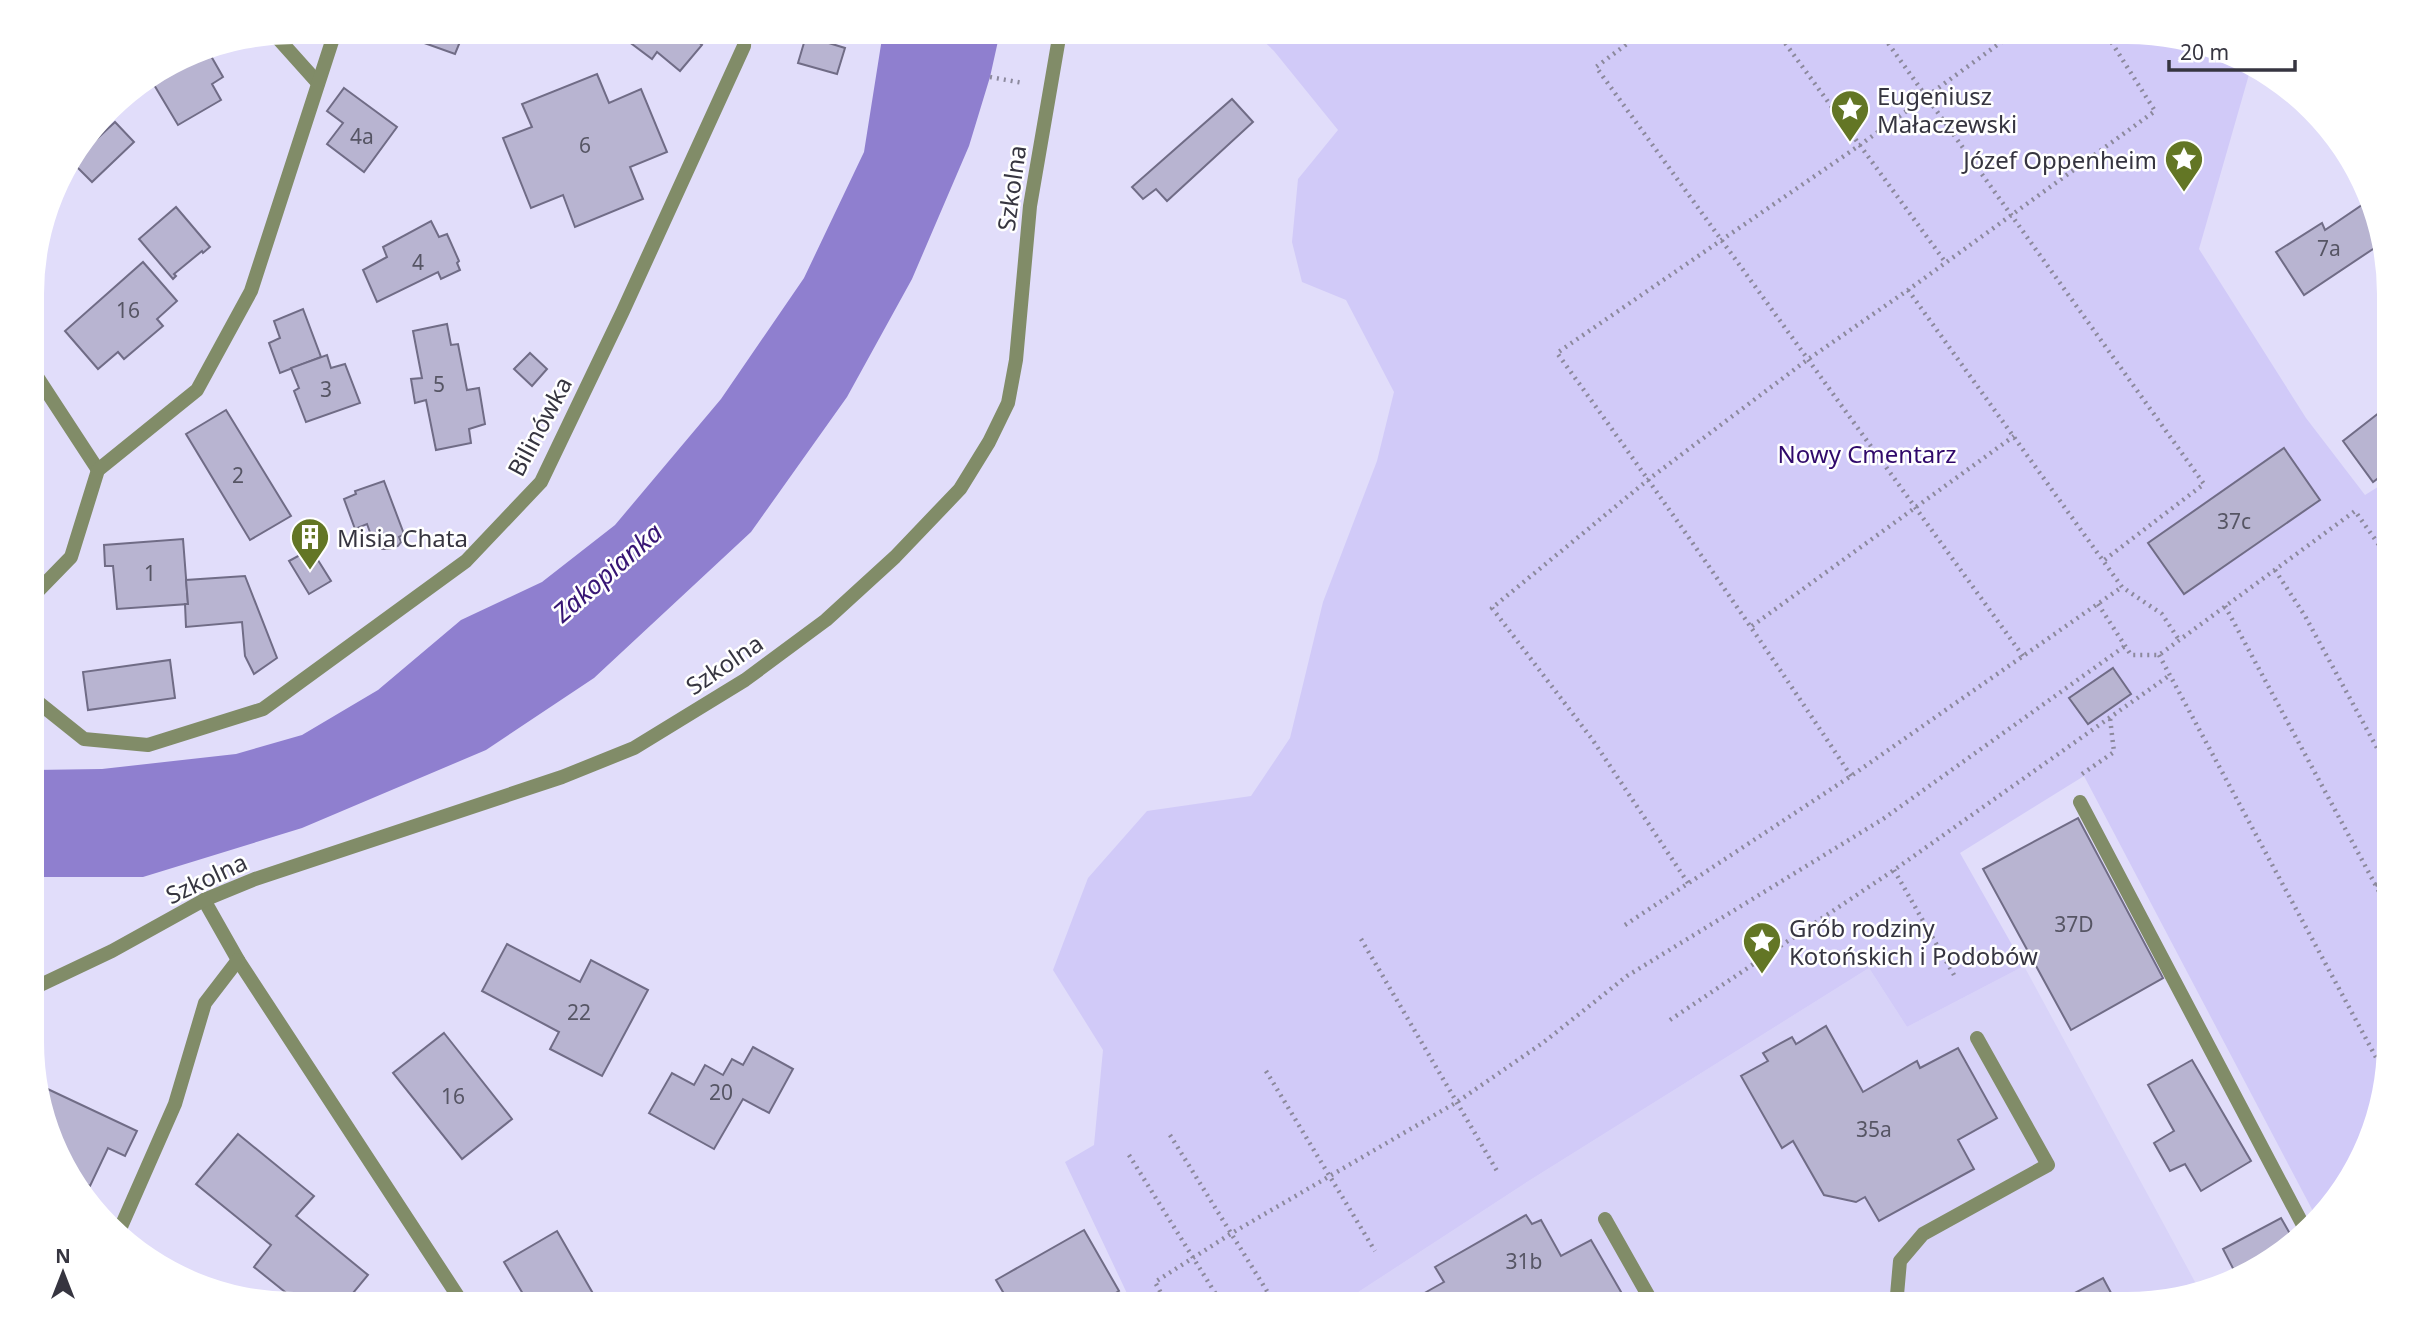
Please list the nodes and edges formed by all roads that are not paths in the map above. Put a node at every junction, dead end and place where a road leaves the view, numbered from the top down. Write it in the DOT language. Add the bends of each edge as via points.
graph roads {
  1 [pos="283,44"];
  2 [pos="331,44"];
  3 [pos="744,44"];
  4 [pos="1057,44"];
  5 [pos="318,83"];
  6 [pos="44,387"];
  7 [pos="98,470"];
  8 [pos="44,585"];
  9 [pos="44,707"];
  10 [pos="2080,802"];
  11 [pos="204,901"];
  12 [pos="237,960"];
  13 [pos="44,983"];
  14 [pos="1978,1038"];
  15 [pos="1605,1219"];
  16 [pos="2301,1222"];
  17 [pos="122,1224"];
  18 [pos="455,1292"];
  19 [pos="1646,1292"];
  20 [pos="1897,1292"];
  1 -- 5 [label="street"];
  2 -- 5 [label="street"];
  3 -- 9 [label="street, Bilinówka" via="541,482 466,561 263,709 148,745 84,739"];
  4 -- 11 [label="street, Szkolna" via="1030,206 1008,402 960,489 895,557 826,620 745,680 634,748 562,777 255,879"];
  5 -- 7 [label="street" via="251,291 197,390"];
  6 -- 7 [label="street"];
  7 -- 8 [label="street" via="71,557"];
  10 -- 16 [label="street"];
  11 -- 12 [label="street"];
  11 -- 13 [label="street, Szkolna"];
  12 -- 17 [label="street" via="205,1003 175,1104"];
  12 -- 18 [label="street"];
  14 -- 20 [label="street" via="2048,1165 1923,1234 1900,1261"];
  15 -- 19 [label="street"];
}
